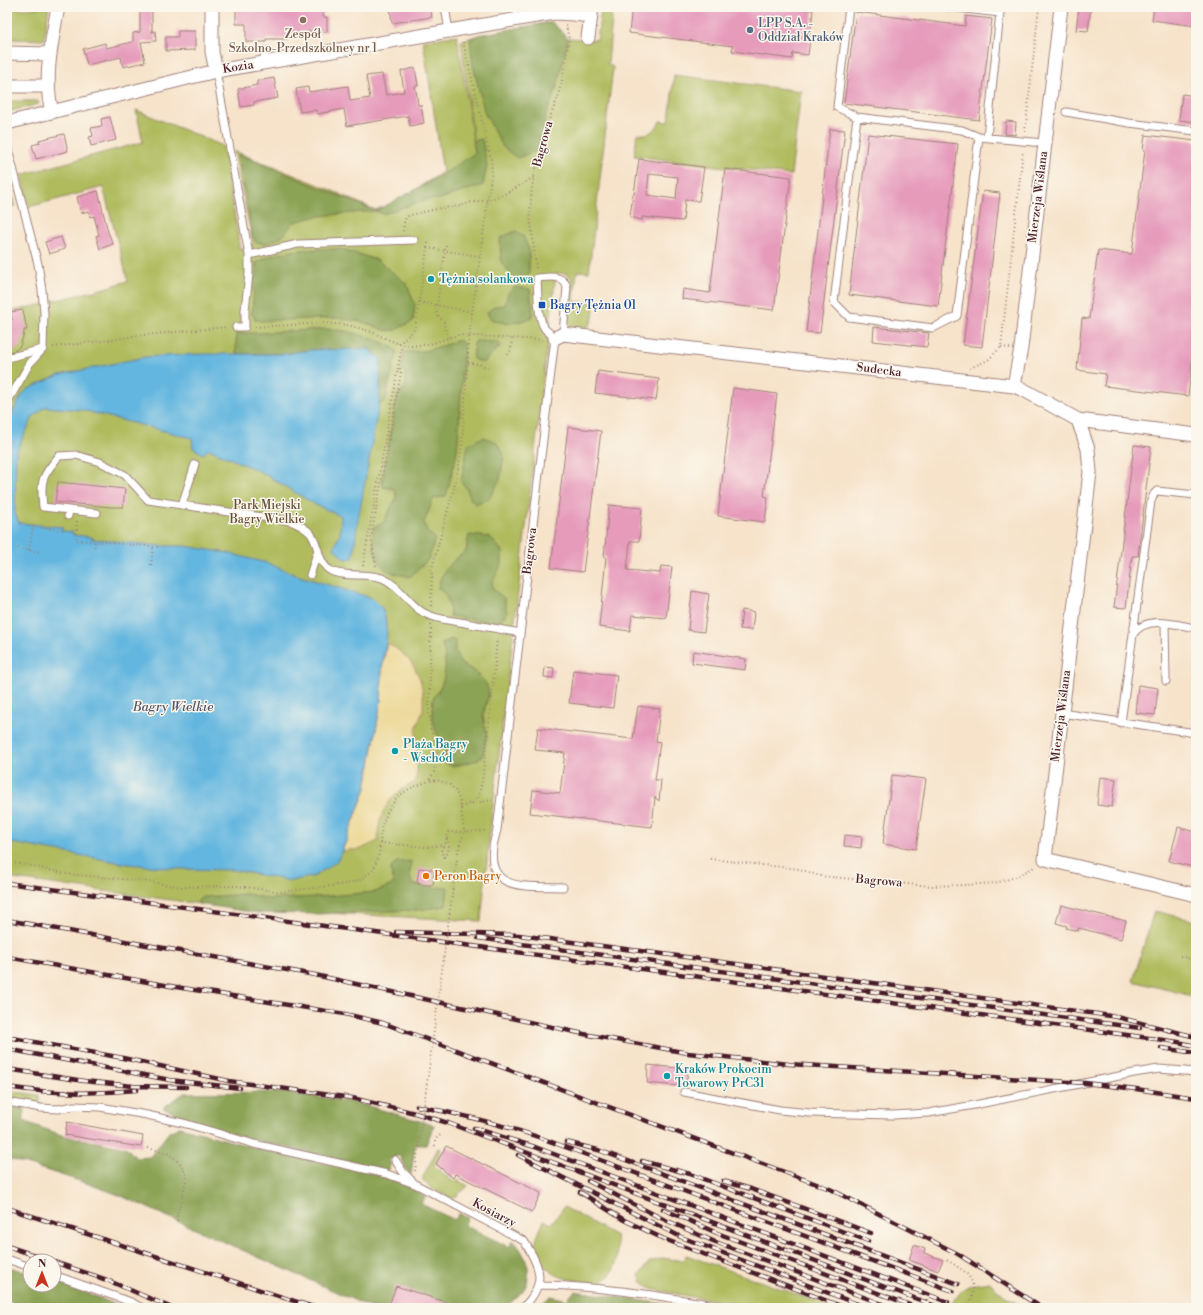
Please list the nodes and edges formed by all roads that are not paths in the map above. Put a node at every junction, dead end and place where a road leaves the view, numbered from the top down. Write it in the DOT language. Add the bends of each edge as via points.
graph roads {
  1 [pos="58,7"];
  2 [pos="212,7"];
  3 [pos="445,7"];
  4 [pos="849,7"];
  5 [pos="950,7"];
  6 [pos="1060,7"];
  7 [pos="591,12"];
  8 [pos="449,31"];
  9 [pos="588,38"];
  10 [pos="7,53"];
  11 [pos="50,54"];
  12 [pos="216,71"];
  13 [pos="7,86"];
  14 [pos="48,86"];
  15 [pos="52,112"];
  16 [pos="1066,112"];
  17 [pos="857,117"];
  18 [pos="7,123"];
  19 [pos="1196,131"];
  20 [pos="979,136"];
  21 [pos="987,137"];
  22 [pos="1044,143"];
  23 [pos="7,145"];
  24 [pos="414,240"];
  25 [pos="249,255"];
  26 [pos="236,326"];
  27 [pos="559,336"];
  28 [pos="43,349"];
  29 [pos="7,358"];
  30 [pos="1014,386"];
  31 [pos="7,403"];
  32 [pos="1078,420"];
  33 [pos="1196,435"];
  34 [pos="195,464"];
  35 [pos="1196,495"];
  36 [pos="182,505"];
  37 [pos="97,513"];
  38 [pos="318,550"];
  39 [pos="310,575"];
  40 [pos="1165,623"];
  41 [pos="1196,628"];
  42 [pos="520,633"];
  43 [pos="1133,635"];
  44 [pos="1166,681"];
  45 [pos="1061,713"];
  46 [pos="1121,723"];
  47 [pos="1196,733"];
  48 [pos="563,887"];
  49 [pos="1196,895"];
  50 [pos="1196,1072"];
  51 [pos="684,1092"];
  52 [pos="7,1102"];
  53 [pos="395,1160"];
  54 [pos="415,1184"];
  55 [pos="7,1259"];
  56 [pos="22,1264"];
  57 [pos="62,1279"];
  58 [pos="539,1285"];
  59 [pos="142,1308"];
  60 [pos="522,1308"];
  61 [pos="734,1308"];
  1 -- 11 [label="street"];
  2 -- 12 [label="street" via="212,52"];
  3 -- 8 [label="lane"];
  4 -- 17 [label="lane" via="837,107"];
  5 -- 21 [label="lane" via="1000,13"];
  6 -- 22 [label="street, Mierzeja Wiślana"];
  7 -- 8 [label="street, Kozia" via="554,13"];
  7 -- 9 [label="street"];
  8 -- 12 [label="street, Kozia" via="264,57"];
  10 -- 11 [label="street"];
  11 -- 14 [label="street"];
  12 -- 15 [label="street, Kozia"];
  12 -- 25 [label="lane"];
  13 -- 14 [label="street"];
  14 -- 15 [label="street"];
  15 -- 18 [label="street, Kozia"];
  16 -- 19 [label="lane"];
  17 -- 20 [label="lane" via="962,130"];
  17 -- 20 [label="lane" via="834,302 850,317 933,328 957,316"];
  20 -- 21 [label="lane"];
  21 -- 22 [label="lane"];
  22 -- 30 [label="street, Mierzeja Wiślana"];
  23 -- 28 [label="lane" via="38,264 44,313"];
  24 -- 25 [label="lane" via="298,244"];
  25 -- 26 [label="lane" via="245,327"];
  27 -- 27 [label="lane, Bagrowa" via="545,329 541,322 537,278 560,278 567,287"];
  27 -- 30 [label="street, Sudecka"];
  27 -- 42 [label="lane, Bagrowa"];
  28 -- 29 [label="lane"];
  28 -- 31 [label="lane" via="30,363"];
  30 -- 32 [label="street, Sudecka"];
  32 -- 33 [label="street, Sudecka"];
  32 -- 45 [label="street, Mierzeja Wiślana" via="1088,450 1090,472"];
  34 -- 36 [label="lane"];
  35 -- 43 [label="lane" via="1157,491 1154,494"];
  36 -- 37 [label="lane" via="148,500 125,475 100,462 76,455 59,456 45,473 41,490 43,507 68,513"];
  36 -- 38 [label="lane" via="290,521 310,533"];
  38 -- 39 [label="lane"];
  38 -- 42 [label="lane" via="322,561 332,572 382,578 395,586 415,607 431,616"];
  40 -- 41 [label="lane"];
  40 -- 43 [label="lane" via="1144,624 1138,627"];
  40 -- 44 [label="lane"];
  42 -- 48 [label="lane, Bagrowa" via="493,858 501,880 518,885"];
  43 -- 46 [label="lane"];
  45 -- 46 [label="lane"];
  45 -- 49 [label="street, Mierzeja Wiślana" via="1045,859"];
  46 -- 47 [label="lane"];
  50 -- 51 [label="lane" via="1160,1069 929,1113 893,1116 810,1114"];
  52 -- 54 [label="lane" via="40,1108 80,1107 125,1111 387,1174"];
  53 -- 54 [label="lane, Kosiarzy"];
  54 -- 58 [label="lane, Kosiarzy" via="524,1241 532,1253 539,1273"];
  55 -- 56 [label="lane"];
  57 -- 59 [label="lane"];
  58 -- 60 [label="lane" via="532,1298"];
  58 -- 61 [label="lane" via="570,1285"];
}
